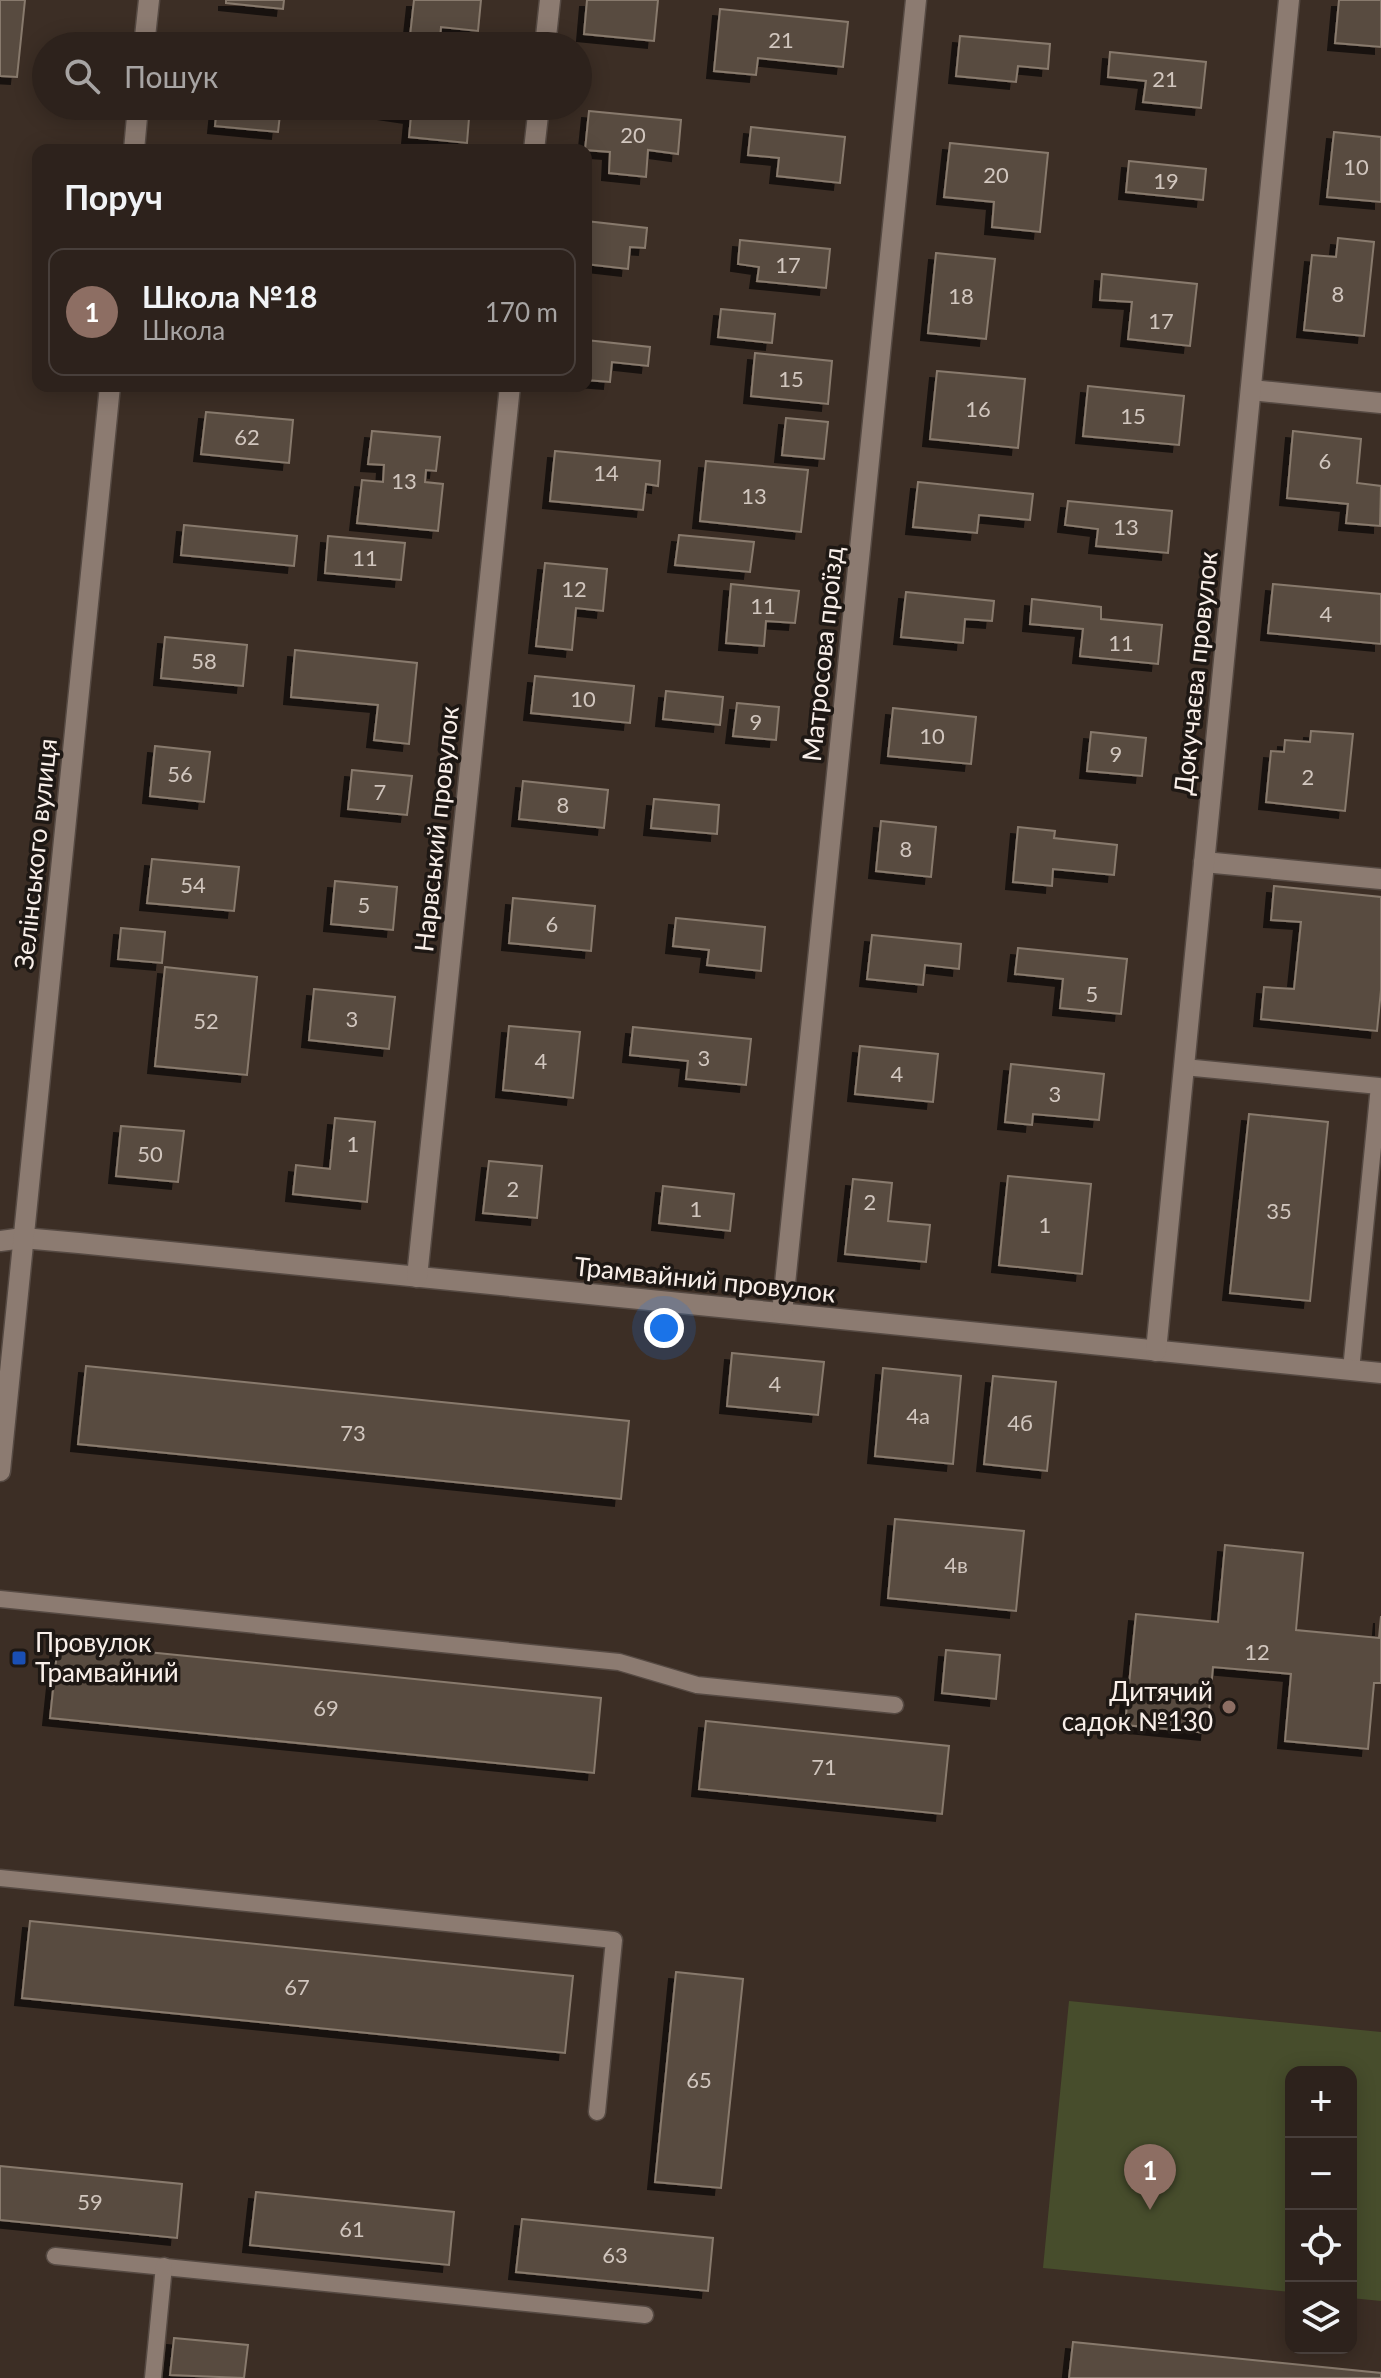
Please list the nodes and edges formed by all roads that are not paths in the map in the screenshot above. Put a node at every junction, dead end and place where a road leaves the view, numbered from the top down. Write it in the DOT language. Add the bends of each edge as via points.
graph roads {
  1 [pos="149,0"];
  2 [pos="550,0"];
  3 [pos="916,0"];
  4 [pos="1289,0"];
  5 [pos="146,32"];
  6 [pos="547,32"];
  7 [pos="137,120"];
  8 [pos="537,120"];
  9 [pos="135,144"];
  10 [pos="535,144"];
  11 [pos="1251,390"];
  12 [pos="109,392"];
  13 [pos="509,392"];
  14 [pos="1381,403"];
  15 [pos="1204,862"];
  16 [pos="1381,879"];
  17 [pos="1184,1067"];
  18 [pos="23,1238"];
  19 [pos="0,1241"];
  20 [pos="417,1277"];
  21 [pos="782,1313"];
  22 [pos="1156,1351"];
  23 [pos="1351,1370"];
  24 [pos="1381,1373"];
  25 [pos="0,1471"];
  26 [pos="0,1599"];
  27 [pos="895,1705"];
  28 [pos="0,1878"];
  29 [pos="597,2112"];
  30 [pos="55,2256"];
  31 [pos="164,2266"];
  32 [pos="645,2315"];
  33 [pos="153,2378"];
  1 -- 5 [label="street"];
  2 -- 6 [label="street"];
  3 -- 21 [label="street, Матросова проїзд"];
  4 -- 11 [label="street, Докучаєва провулок"];
  7 -- 9 [label="street"];
  8 -- 10 [label="street"];
  11 -- 14 [label="street"];
  11 -- 15 [label="street, Докучаєва провулок"];
  12 -- 18 [label="street, Зелінського вулиця"];
  13 -- 20 [label="street, Нарвський провулок"];
  15 -- 16 [label="street"];
  15 -- 17 [label="street, Докучаєва провулок"];
  17 -- 22 [label="street, Докучаєва провулок"];
  17 -- 23 [label="lane" via="1379,1086"];
  18 -- 19 [label="street, Трамвайний провулок"];
  18 -- 20 [label="street, Трамвайний провулок"];
  18 -- 25 [label="street, Зелінського вулиця"];
  20 -- 21 [label="street, Трамвайний провулок"];
  21 -- 22 [label="street, Трамвайний провулок"];
  22 -- 23 [label="street, Трамвайний провулок"];
  23 -- 24 [label="street, Трамвайний провулок"];
  26 -- 27 [label="lane" via="619,1662 697,1685"];
  28 -- 29 [label="lane" via="614,1940"];
  30 -- 31 [label="lane"];
  31 -- 32 [label="lane"];
  31 -- 33 [label="lane"];
}
